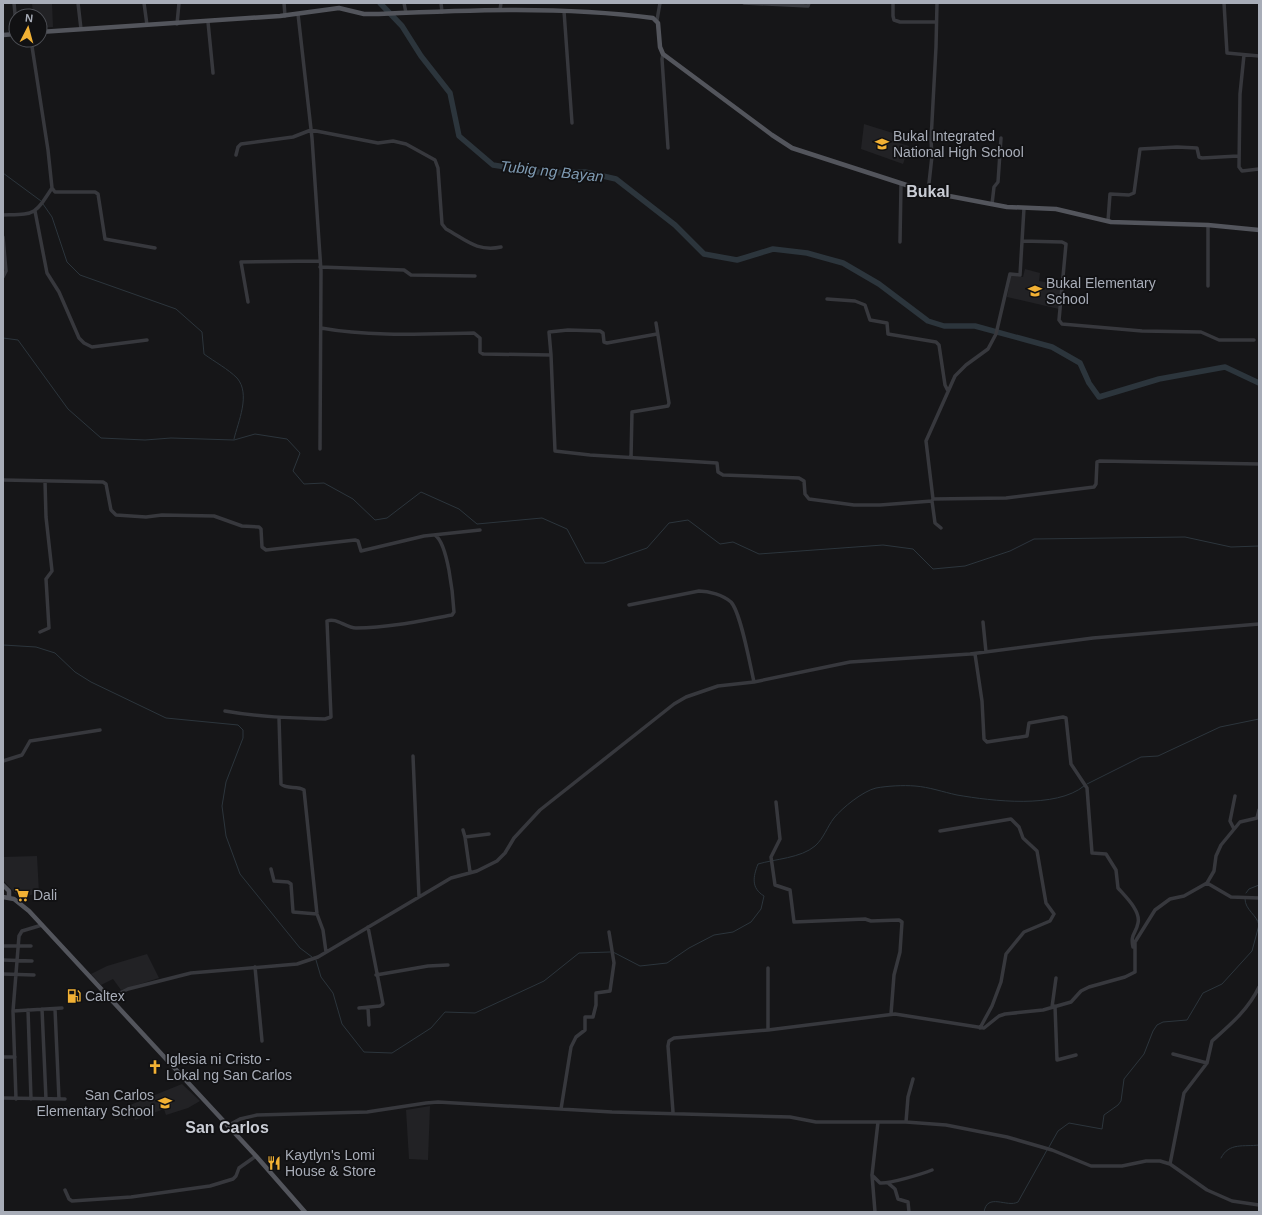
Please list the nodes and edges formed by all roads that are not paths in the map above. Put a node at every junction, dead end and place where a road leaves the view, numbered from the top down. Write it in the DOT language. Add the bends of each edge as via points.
graph roads {
  1 [pos="78,3"];
  2 [pos="144,3"];
  3 [pos="179,3"];
  4 [pos="284,3"];
  5 [pos="404,3"];
  6 [pos="441,3"];
  7 [pos="501,3"];
  8 [pos="660,3"];
  9 [pos="744,3"];
  10 [pos="809,3"];
  11 [pos="893,3"];
  12 [pos="936,3"];
  13 [pos="1224,3"];
  14 [pos="500,10"];
  15 [pos="564,11"];
  16 [pos="442,12"];
  17 [pos="406,13"];
  18 [pos="298,14"];
  19 [pos="285,16"];
  20 [pos="657,20"];
  21 [pos="208,22"];
  22 [pos="935,22"];
  23 [pos="177,24"];
  24 [pos="147,25"];
  25 [pos="81,29"];
  26 [pos="48,31"];
  27 [pos="32,48"];
  28 [pos="663,54"];
  29 [pos="1244,55"];
  30 [pos="1259,56"];
  31 [pos="213,72"];
  32 [pos="572,123"];
  33 [pos="311,130"];
  34 [pos="1001,138"];
  35 [pos="668,148"];
  36 [pos="236,155"];
  37 [pos="1238,156"];
  38 [pos="1259,169"];
  39 [pos="901,184"];
  40 [pos="52,188"];
  41 [pos="928,192"];
  42 [pos="992,204"];
  43 [pos="1024,208"];
  44 [pos="34,211"];
  45 [pos="3,215"];
  46 [pos="1108,221"];
  47 [pos="1208,225"];
  48 [pos="1259,230"];
  49 [pos="3,237"];
  50 [pos="900,242"];
  51 [pos="1022,242"];
  52 [pos="501,247"];
  53 [pos="155,248"];
  54 [pos="320,261"];
  55 [pos="320,267"];
  56 [pos="475,276"];
  57 [pos="3,277"];
  58 [pos="1208,286"];
  59 [pos="827,299"];
  60 [pos="248,302"];
  61 [pos="656,323"];
  62 [pos="321,328"];
  63 [pos="657,334"];
  64 [pos="147,340"];
  65 [pos="1254,340"];
  66 [pos="551,355"];
  67 [pos="948,391"];
  68 [pos="320,449"];
  69 [pos="631,458"];
  70 [pos="1259,464"];
  71 [pos="3,480"];
  72 [pos="45,481"];
  73 [pos="932,500"];
  74 [pos="941,528"];
  75 [pos="480,530"];
  76 [pos="435,535"];
  77 [pos="629,605"];
  78 [pos="983,622"];
  79 [pos="1259,624"];
  80 [pos="40,632"];
  81 [pos="986,652"];
  82 [pos="975,654"];
  83 [pos="754,682"];
  84 [pos="225,711"];
  85 [pos="280,718"];
  86 [pos="100,730"];
  87 [pos="413,756"];
  88 [pos="3,761"];
  89 [pos="1235,796"];
  90 [pos="776,802"];
  91 [pos="1259,810"];
  92 [pos="1234,829"];
  93 [pos="463,830"];
  94 [pos="940,831"];
  95 [pos="489,834"];
  96 [pos="465,837"];
  97 [pos="271,869"];
  98 [pos="470,872"];
  99 [pos="1207,883"];
  100 [pos="3,885"];
  101 [pos="6,897"];
  102 [pos="419,897"];
  103 [pos="1259,898"];
  104 [pos="316,914"];
  105 [pos="42,925"];
  106 [pos="368,927"];
  107 [pos="609,932"];
  108 [pos="3,946"];
  109 [pos="18,946"];
  110 [pos="31,946"];
  111 [pos="326,952"];
  112 [pos="1134,954"];
  113 [pos="3,960"];
  114 [pos="17,961"];
  115 [pos="32,961"];
  116 [pos="448,965"];
  117 [pos="255,967"];
  118 [pos="768,968"];
  119 [pos="3,974"];
  120 [pos="16,975"];
  121 [pos="34,975"];
  122 [pos="376,975"];
  123 [pos="1056,978"];
  124 [pos="1259,987"];
  125 [pos="110,998"];
  126 [pos="1054,1007"];
  127 [pos="62,1008"];
  128 [pos="359,1008"];
  129 [pos="368,1008"];
  130 [pos="56,1009"];
  131 [pos="28,1010"];
  132 [pos="42,1010"];
  133 [pos="13,1011"];
  134 [pos="891,1014"];
  135 [pos="369,1025"];
  136 [pos="980,1028"];
  137 [pos="768,1030"];
  138 [pos="262,1041"];
  139 [pos="1173,1054"];
  140 [pos="1076,1055"];
  141 [pos="3,1057"];
  142 [pos="15,1057"];
  143 [pos="1207,1063"];
  144 [pos="913,1079"];
  145 [pos="3,1098"];
  146 [pos="16,1099"];
  147 [pos="31,1099"];
  148 [pos="46,1099"];
  149 [pos="60,1099"];
  150 [pos="65,1099"];
  151 [pos="561,1109"];
  152 [pos="673,1112"];
  153 [pos="878,1122"];
  154 [pos="906,1122"];
  155 [pos="227,1126"];
  156 [pos="256,1156"];
  157 [pos="1170,1164"];
  158 [pos="932,1170"];
  159 [pos="872,1175"];
  160 [pos="888,1183"];
  161 [pos="65,1190"];
  162 [pos="1259,1205"];
  163 [pos="305,1212"];
  164 [pos="875,1212"];
  165 [pos="909,1212"];
  1 -- 25 [label="street"];
  2 -- 24 [label="street"];
  3 -- 23 [label="street"];
  4 -- 19 [label="street"];
  5 -- 17 [label="street"];
  6 -- 16 [label="street"];
  7 -- 14 [label="street"];
  8 -- 20 [label="street"];
  9 -- 10 [label="street" via="808,6"];
  11 -- 22 [label="street" via="894,20"];
  12 -- 22 [label="street"];
  13 -- 29 [label="street" via="1227,53"];
  14 -- 15 [label="main road"];
  14 -- 16 [label="main road"];
  15 -- 20 [label="main road" via="597,12"];
  15 -- 32 [label="street"];
  16 -- 17 [label="main road"];
  17 -- 18 [label="main road" via="364,14 339,8"];
  18 -- 19 [label="main road"];
  18 -- 33 [label="street"];
  19 -- 21 [label="main road"];
  20 -- 28 [label="main road"];
  21 -- 23 [label="main road"];
  21 -- 31 [label="street"];
  22 -- 41 [label="street" via="936,47 930,140 932,156"];
  23 -- 24 [label="main road"];
  24 -- 25 [label="main road"];
  25 -- 26 [label="main road"];
  27 -- 40 [label="street"];
  28 -- 35 [label="street"];
  28 -- 39 [label="main road" via="792,148"];
  29 -- 30 [label="street"];
  29 -- 37 [label="street"];
  33 -- 36 [label="street" via="293,137 241,144"];
  33 -- 52 [label="street" via="378,143 393,141 406,144 435,160 438,168 442,224 446,229 478,247"];
  33 -- 54 [label="street"];
  34 -- 42 [label="street" via="998,182 994,188"];
  37 -- 38 [label="street" via="1242,171"];
  37 -- 46 [label="street" via="1202,158 1197,148 1140,149 1134,192 1129,195 1110,194"];
  39 -- 41 [label="main road"];
  39 -- 50 [label="street"];
  40 -- 44 [label="street"];
  40 -- 53 [label="street" via="55,192 95,192 98,194 106,239"];
  41 -- 42 [label="main road"];
  42 -- 43 [label="main road"];
  43 -- 46 [label="main road" via="1056,209"];
  43 -- 51 [label="street"];
  44 -- 45 [label="street" via="29,214"];
  44 -- 64 [label="street" via="47,273 59,292 79,338 92,347"];
  46 -- 47 [label="main road"];
  47 -- 48 [label="main road"];
  47 -- 58 [label="street"];
  49 -- 57 [label="street" via="6,271"];
  51 -- 65 [label="street" via="1066,244 1059,320 1062,324 1142,331 1201,332 1219,340"];
  51 -- 67 [label="street" via="1020,275 1010,274 996,334 988,349 954,376"];
  54 -- 55 [label="street"];
  54 -- 60 [label="street" via="240,262"];
  55 -- 56 [label="street" via="404,270 411,275"];
  55 -- 62 [label="street"];
  59 -- 67 [label="street" via="855,301 865,305 870,320 887,323 888,334 936,342 939,345 944,385"];
  61 -- 63 [label="street"];
  62 -- 66 [label="street" via="344,332 405,334 474,333 480,338 480,352 483,354"];
  62 -- 68 [label="street"];
  63 -- 66 [label="street" via="607,343 604,342 603,333 600,331 550,332"];
  63 -- 69 [label="street" via="669,403 668,406 632,412"];
  66 -- 69 [label="street" via="555,451"];
  67 -- 73 [label="street" via="926,441"];
  69 -- 73 [label="street" via="717,463 718,472 723,475 799,478 804,481 805,494 809,499 880,505"];
  70 -- 73 [label="street" via="1100,461 1097,462 1094,487 1006,498"];
  71 -- 72 [label="street"];
  72 -- 76 [label="street" via="106,484 111,510 116,515 214,516 242,526 259,527 262,547 266,550 355,540 362,551"];
  72 -- 80 [label="street" via="52,571 46,579 49,628"];
  73 -- 74 [label="street" via="935,523"];
  75 -- 76 [label="street"];
  76 -- 85 [label="street" via="444,549 454,608 452,615 370,628 350,628 332,620 327,621 331,717"];
  77 -- 83 [label="street" via="700,591 723,597 731,603 742,629"];
  78 -- 81 [label="street"];
  79 -- 81 [label="street" via="1132,634"];
  81 -- 82 [label="street"];
  82 -- 83 [label="street" via="850,662"];
  82 -- 112 [label="street" via="982,701 984,739 987,742 1027,736 1029,723 1066,718 1071,764 1087,788 1092,853 1106,854 1116,870 1118,888 1129,898 1138,918 1132,935"];
  83 -- 98 [label="street" via="718,686 678,701 540,810 497,861"];
  84 -- 85 [label="street"];
  85 -- 104 [label="street" via="281,784 284,787 302,788 305,793"];
  86 -- 88 [label="street" via="30,741 22,755"];
  87 -- 102 [label="street"];
  89 -- 92 [label="street" via="1230,821"];
  90 -- 134 [label="street" via="780,839 771,857 775,885 790,890 794,922 865,919 902,922"];
  91 -- 92 [label="street" via="1257,818 1240,822"];
  92 -- 99 [label="street" via="1218,851 1214,871"];
  93 -- 96 [label="street"];
  94 -- 136 [label="street" via="1011,819 1019,827 1023,838 1038,850 1046,903 1054,914 1050,921 1024,932 1006,954 1001,982"];
  95 -- 96 [label="street"];
  96 -- 98 [label="street"];
  97 -- 104 [label="street" via="274,881 290,884 293,912"];
  98 -- 102 [label="street" via="451,878"];
  99 -- 103 [label="street" via="1231,897"];
  99 -- 112 [label="street" via="1159,906 1137,937"];
  100 -- 101 [label="main road" via="8,891"];
  101 -- 105 [label="main road" via="19,902"];
  102 -- 106 [label="street"];
  104 -- 111 [label="street"];
  105 -- 109 [label="street" via="22,931"];
  105 -- 125 [label="main road"];
  106 -- 111 [label="street"];
  106 -- 122 [label="street"];
  107 -- 151 [label="street" via="614,964 610,991 596,993 593,1017 585,1017 585,1030 576,1037 571,1047"];
  108 -- 109 [label="street"];
  109 -- 110 [label="street"];
  109 -- 114 [label="street"];
  111 -- 117 [label="street" via="297,964"];
  112 -- 126 [label="street" via="1135,972 1126,977 1089,986 1071,1002"];
  113 -- 114 [label="street"];
  114 -- 115 [label="street"];
  114 -- 120 [label="street"];
  116 -- 122 [label="street"];
  117 -- 125 [label="street" via="191,973 128,989"];
  117 -- 138 [label="street"];
  118 -- 137 [label="street"];
  119 -- 120 [label="street"];
  120 -- 121 [label="street"];
  120 -- 133 [label="street"];
  122 -- 129 [label="street" via="383,1004"];
  123 -- 126 [label="street"];
  124 -- 143 [label="street" via="1248,1006 1212,1041"];
  125 -- 155 [label="main road"];
  126 -- 136 [label="street" via="1005,1014"];
  126 -- 140 [label="street" via="1057,1060"];
  127 -- 130 [label="street"];
  128 -- 129 [label="street"];
  129 -- 135 [label="street"];
  130 -- 132 [label="street"];
  130 -- 149 [label="street"];
  131 -- 132 [label="street"];
  131 -- 133 [label="street"];
  131 -- 147 [label="street"];
  132 -- 148 [label="street"];
  133 -- 142 [label="street"];
  134 -- 136 [label="street" via="904,1014"];
  134 -- 137 [label="street"];
  137 -- 152 [label="street" via="674,1038 670,1041 668,1046"];
  139 -- 143 [label="street"];
  141 -- 142 [label="street"];
  142 -- 146 [label="street"];
  143 -- 157 [label="street" via="1184,1093"];
  144 -- 154 [label="street" via="908,1097"];
  145 -- 146 [label="street"];
  146 -- 147 [label="street"];
  147 -- 148 [label="street"];
  148 -- 149 [label="street"];
  149 -- 150 [label="street"];
  151 -- 152 [label="street"];
  151 -- 155 [label="street" via="426,1102 367,1112 257,1115 240,1119"];
  152 -- 153 [label="street" via="790,1117 816,1122"];
  153 -- 154 [label="street"];
  153 -- 159 [label="street"];
  154 -- 157 [label="street" via="946,1125 1007,1137 1052,1150 1091,1166 1122,1166 1146,1161"];
  155 -- 156 [label="main road"];
  156 -- 161 [label="street" via="239,1168 233,1179 210,1186 131,1197 72,1201"];
  156 -- 163 [label="main road"];
  157 -- 162 [label="street" via="1207,1190 1232,1201"];
  158 -- 160 [label="street"];
  159 -- 160 [label="street" via="880,1183"];
  159 -- 164 [label="street"];
  160 -- 165 [label="street" via="895,1189 898,1199 908,1202"];
}
